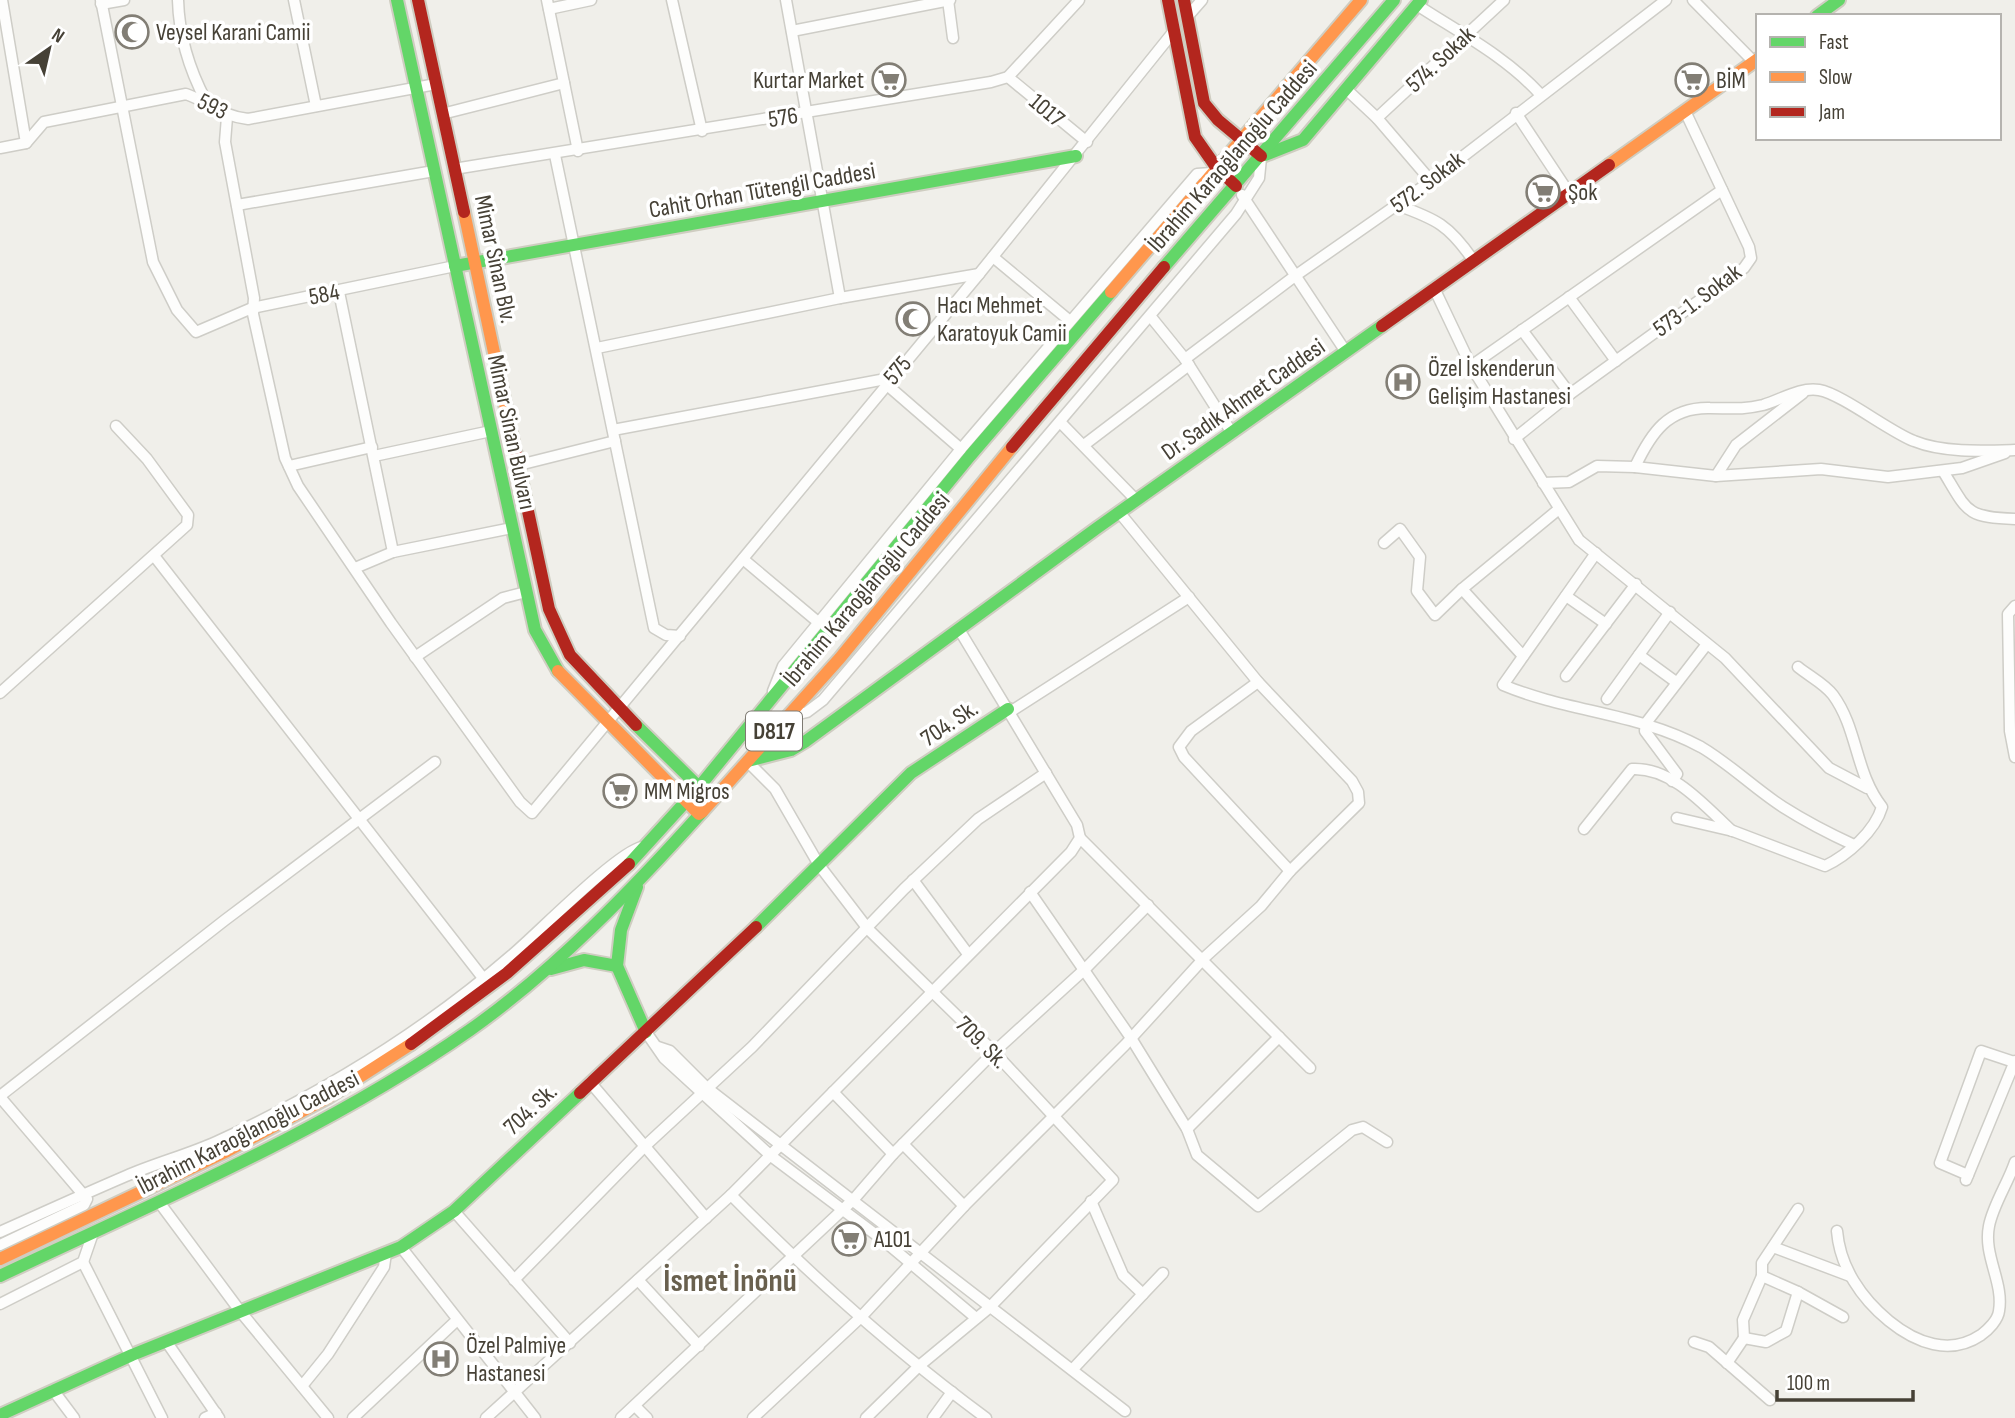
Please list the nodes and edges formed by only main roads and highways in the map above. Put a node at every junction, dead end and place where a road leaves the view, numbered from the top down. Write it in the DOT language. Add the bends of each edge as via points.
graph roads {
  1 [pos="397,0"];
  2 [pos="418,0"];
  3 [pos="1168,0"];
  4 [pos="1184,0"];
  5 [pos="1361,0"];
  6 [pos="1394,0"];
  7 [pos="1839,0"];
  8 [pos="1419,2"];
  9 [pos="1820,14"];
  10 [pos="1756,61"];
  11 [pos="1241,137"];
  12 [pos="1076,156"];
  13 [pos="1261,156"];
  14 [pos="1214,170"];
  15 [pos="1236,186"];
  16 [pos="475,262"];
  17 [pos="455,267"];
  18 [pos="1009,711"];
  19 [pos="747,761"];
  20 [pos="699,787"];
  21 [pos="712,799"];
  22 [pos="687,802"];
  23 [pos="699,814"];
  24 [pos="640,879"];
  25 [pos="617,966"];
  26 [pos="541,972"];
  27 [pos="646,1032"];
  28 [pos="0,1259"];
  29 [pos="0,1278"];
  30 [pos="0,1415"];
  1 -- 17 [label="main road, Mimar Sinan Bulvarı"];
  2 -- 16 [label="main road, Mimar Sinan Blv."];
  3 -- 14 [label="main road" via="1192,127"];
  4 -- 11 [label="main road" via="1204,103"];
  5 -- 11 [label="main road, İbrahim Karaoğlanoğlu Caddesi / D817"];
  6 -- 13 [label="main road, İbrahim Karaoğlanoğlu Caddesi / D817"];
  7 -- 9 [label="main road"];
  8 -- 13 [label="main road" via="1303,140"];
  10 -- 19 [label="main road, Dr. Sadık Ahmet Caddesi" via="1119,512 799,746"];
  11 -- 13 [label="main road"];
  11 -- 14 [label="main road, İbrahim Karaoğlanoğlu Caddesi / D817"];
  12 -- 16 [label="main road, Cahit Orhan Tütengil Caddesi"];
  13 -- 15 [label="main road, İbrahim Karaoğlanoğlu Caddesi / D817"];
  14 -- 15 [label="main road"];
  14 -- 20 [label="main road, İbrahim Karaoğlanoğlu Caddesi / D817"];
  15 -- 19 [label="main road, İbrahim Karaoğlanoğlu Caddesi / D817" via="1049,401 849,648"];
  16 -- 17 [label="main road, Cahit Orhan Tütengil Caddesi"];
  16 -- 20 [label="main road, Mimar Sinan Blv." via="549,609 559,636 570,655 620,709"];
  17 -- 22 [label="main road, Mimar Sinan Bulvarı" via="535,630 549,660"];
  18 -- 27 [label="main road, 704. Sk." via="911,773"];
  19 -- 21 [label="main road, İbrahim Karaoğlanoğlu Caddesi / D817"];
  20 -- 21 [label="main road, Mimar Sinan Blv."];
  20 -- 22 [label="main road, İbrahim Karaoğlanoğlu Caddesi / D817"];
  21 -- 23 [label="main road, İbrahim Karaoğlanoğlu Caddesi / D817"];
  22 -- 23 [label="main road, Mimar Sinan Bulvarı"];
  22 -- 28 [label="main road, İbrahim Karaoğlanoğlu Caddesi / D817" via="596,897 507,973 419,1038 327,1098 227,1151"];
  23 -- 24 [label="main road, İbrahim Karaoğlanoğlu Caddesi / D817"];
  24 -- 25 [label="main road" via="621,930"];
  24 -- 26 [label="main road, İbrahim Karaoğlanoğlu Caddesi / D817"];
  25 -- 26 [label="main road" via="584,960"];
  25 -- 27 [label="main road"];
  26 -- 29 [label="main road, İbrahim Karaoğlanoğlu Caddesi / D817" via="472,1028 310,1130"];
  27 -- 30 [label="main road, 704. Sk." via="454,1211 401,1247 132,1355"];
}
